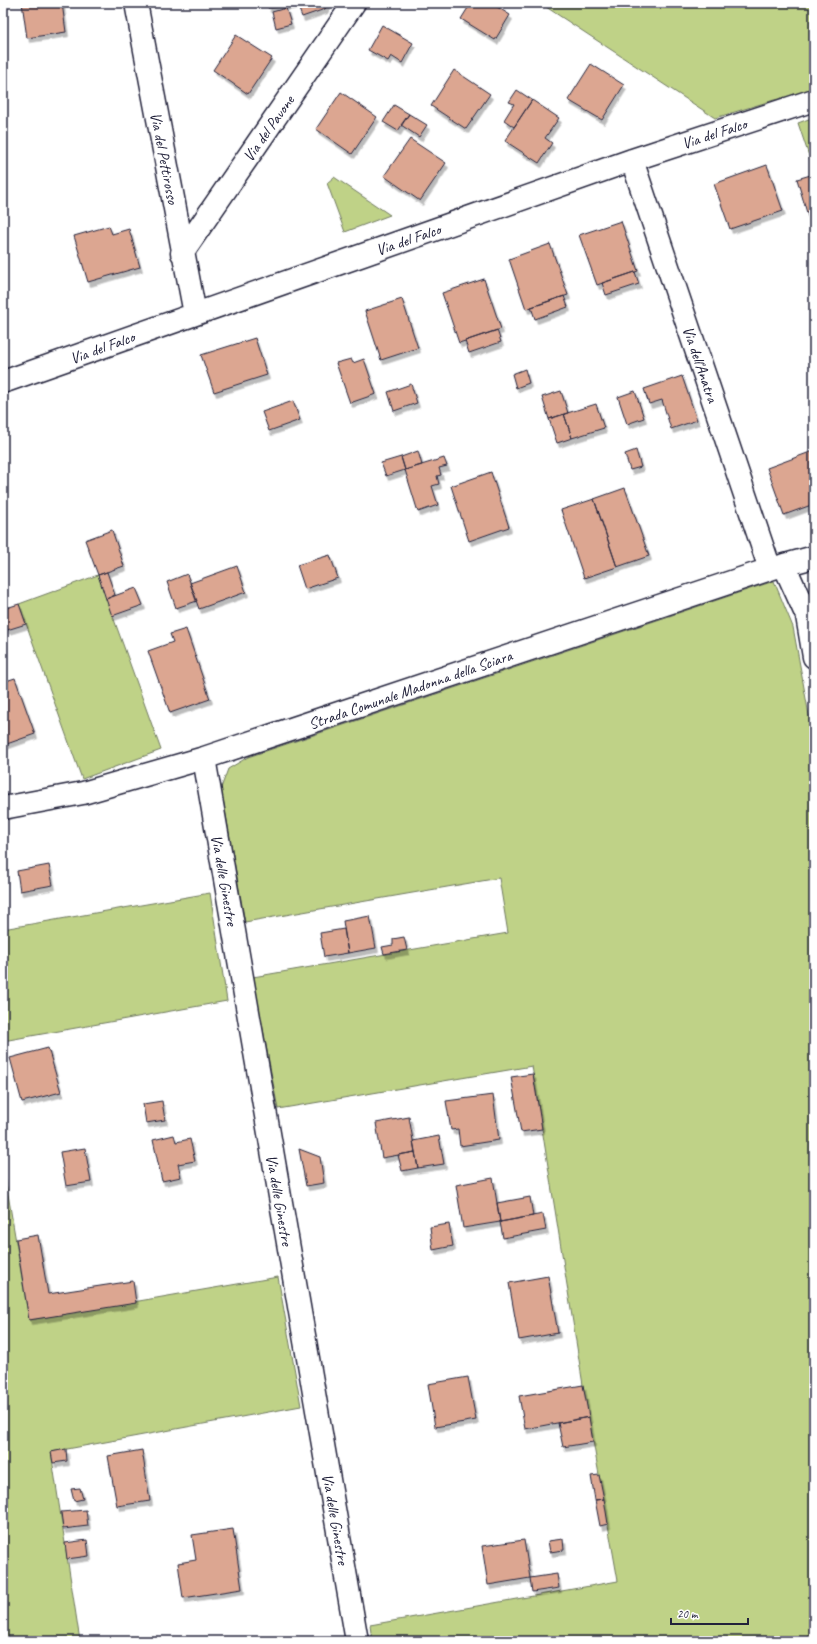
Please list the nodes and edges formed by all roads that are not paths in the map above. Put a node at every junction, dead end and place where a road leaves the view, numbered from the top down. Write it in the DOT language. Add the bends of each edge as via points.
graph roads {
  1 [pos="136,3"];
  2 [pos="354,3"];
  3 [pos="814,100"];
  4 [pos="632,160"];
  5 [pos="182,253"];
  6 [pos="195,314"];
  7 [pos="3,382"];
  8 [pos="814,557"];
  9 [pos="777,567"];
  10 [pos="814,657"];
  11 [pos="204,758"];
  12 [pos="3,808"];
  13 [pos="357,1641"];
  1 -- 5 [label="street, Via del Pettirosso"];
  2 -- 5 [label="street, Via del Pavone"];
  3 -- 4 [label="street, Via del Falco"];
  4 -- 6 [label="street, Via del Falco"];
  4 -- 9 [label="street, Via dell'Anatra"];
  5 -- 6 [label="street, Via del Pettirosso"];
  6 -- 7 [label="street, Via del Falco"];
  8 -- 9 [label="street, Strada Comunale Madonna della Sciara"];
  9 -- 10 [label="street, Via dell'Anatra" via="807,616"];
  9 -- 11 [label="street, Strada Comunale Madonna della Sciara"];
  11 -- 12 [label="street, Strada Comunale Madonna della Sciara" via="83,793"];
  11 -- 13 [label="street, Via delle Ginestre"];
}
